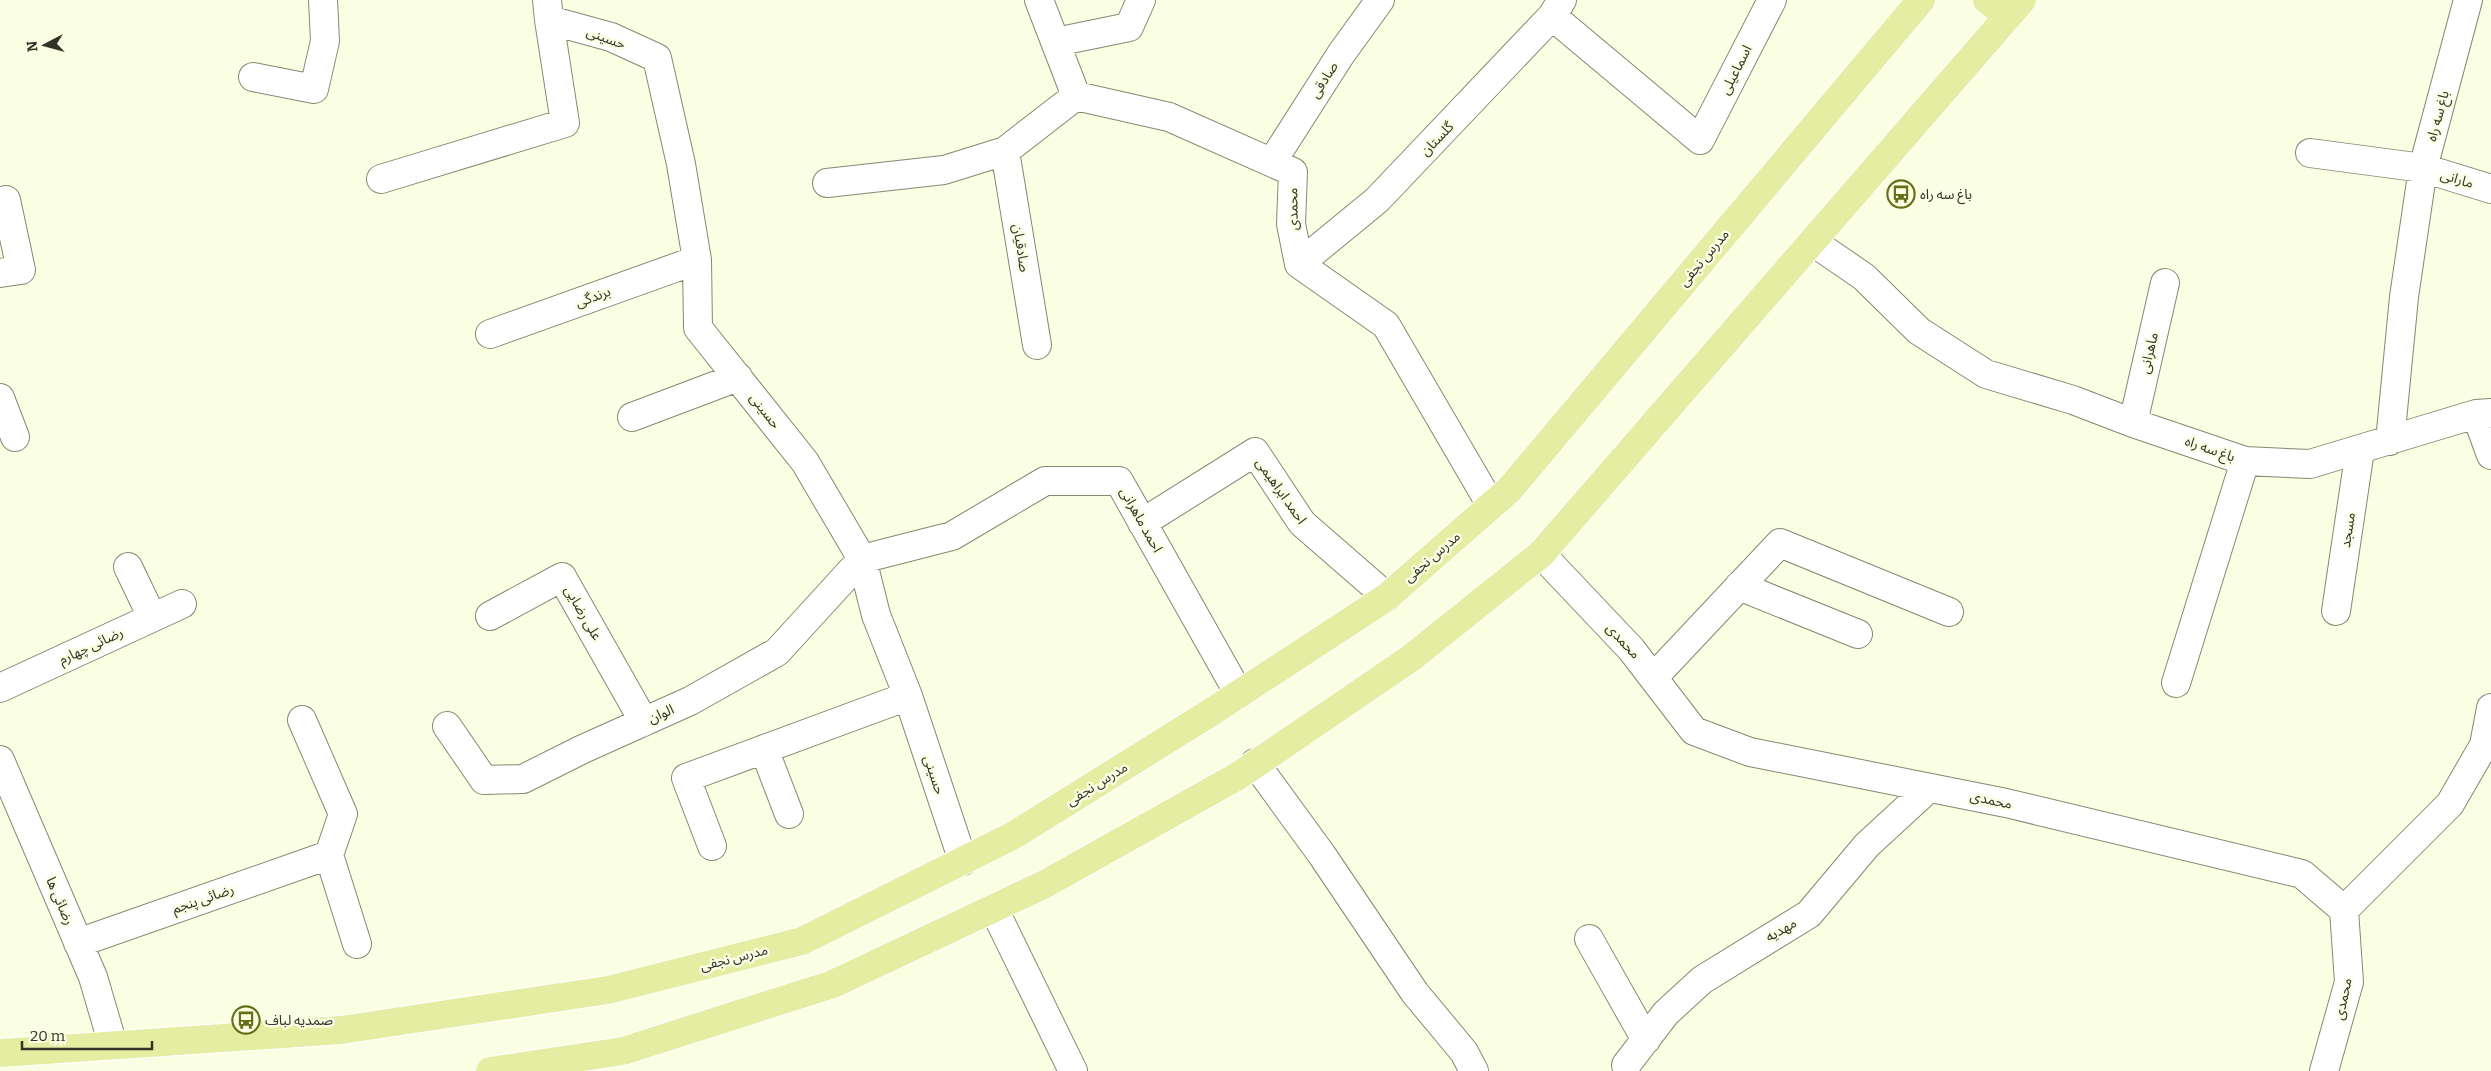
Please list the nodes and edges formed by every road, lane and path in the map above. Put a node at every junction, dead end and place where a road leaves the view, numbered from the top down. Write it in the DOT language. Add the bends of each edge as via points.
graph roads {
  1 [pos="323,0"];
  2 [pos="1040,0"];
  3 [pos="1141,0"];
  4 [pos="1380,0"];
  5 [pos="1772,0"];
  6 [pos="1921,0"];
  7 [pos="1987,0"];
  8 [pos="2468,0"];
  9 [pos="1557,8"];
  10 [pos="2015,8"];
  11 [pos="548,10"];
  12 [pos="1056,42"];
  13 [pos="253,77"];
  14 [pos="1076,96"];
  15 [pos="1005,151"];
  16 [pos="2310,153"];
  17 [pos="1272,162"];
  18 [pos="2423,168"];
  19 [pos="381,179"];
  20 [pos="828,183"];
  21 [pos="2491,189"];
  22 [pos="6,200"];
  23 [pos="1812,242"];
  24 [pos="697,260"];
  25 [pos="1299,264"];
  26 [pos="0,273"];
  27 [pos="2165,283"];
  28 [pos="490,334"];
  29 [pos="1037,345"];
  30 [pos="738,377"];
  31 [pos="0,398"];
  32 [pos="2484,413"];
  33 [pos="632,417"];
  34 [pos="2132,423"];
  35 [pos="15,437"];
  36 [pos="2390,441"];
  37 [pos="2360,450"];
  38 [pos="2491,455"];
  39 [pos="2245,461"];
  40 [pos="1491,505"];
  41 [pos="1142,523"];
  42 [pos="1541,554"];
  43 [pos="862,559"];
  44 [pos="128,567"];
  45 [pos="1739,586"];
  46 [pos="1386,597"];
  47 [pos="182,604"];
  48 [pos="2336,611"];
  49 [pos="1949,612"];
  50 [pos="490,616"];
  51 [pos="152,617"];
  52 [pos="1858,634"];
  53 [pos="1654,677"];
  54 [pos="2176,683"];
  55 [pos="0,688"];
  56 [pos="1239,694"];
  57 [pos="908,696"];
  58 [pos="2491,708"];
  59 [pos="302,720"];
  60 [pos="644,722"];
  61 [pos="447,726"];
  62 [pos="2488,747"];
  63 [pos="764,749"];
  64 [pos="0,760"];
  65 [pos="1255,763"];
  66 [pos="1929,788"];
  67 [pos="789,814"];
  68 [pos="712,846"];
  69 [pos="329,855"];
  70 [pos="962,861"];
  71 [pos="994,908"];
  72 [pos="2344,910"];
  73 [pos="1588,939"];
  74 [pos="78,943"];
  75 [pos="357,944"];
  76 [pos="1646,1040"];
  77 [pos="112,1045"];
  78 [pos="0,1053"];
  79 [pos="1622,1069"];
  80 [pos="490,1071"];
  81 [pos="1073,1071"];
  82 [pos="1474,1071"];
  83 [pos="2324,1071"];
  1 -- 13 [label="street" via="325,40 314,89"];
  2 -- 12 [label="street"];
  3 -- 12 [label="street" via="1129,27"];
  4 -- 17 [label="street, صادقی"];
  5 -- 9 [label="street, اسماعیلی" via="1700,140"];
  6 -- 40 [label="main road, مدرس نجفی" via="1509,490"];
  7 -- 10 [label="main road"];
  8 -- 18 [label="street, باغ سه راه"];
  9 -- 25 [label="street, گلستان" via="1378,200"];
  10 -- 23 [label="main road"];
  11 -- 19 [label="street, حسینی" via="564,123"];
  11 -- 24 [label="street, حسینی" via="657,58 681,164"];
  12 -- 14 [label="street"];
  14 -- 15 [label="street"];
  14 -- 17 [label="street, محمدی" via="1169,117"];
  15 -- 20 [label="street" via="944,170"];
  15 -- 29 [label="street, صادقیان"];
  16 -- 18 [label="street, مارانی"];
  17 -- 25 [label="street, محمدی" via="1293,172 1292,224"];
  18 -- 21 [label="street, مارانی"];
  18 -- 36 [label="street, باغ سه راه" via="2404,297"];
  22 -- 26 [label="street" via="21,270"];
  23 -- 34 [label="street, باغ سه راه" via="1864,277 1919,331 1986,374 2073,400"];
  23 -- 42 [label="main road"];
  24 -- 28 [label="street, برندگی"];
  24 -- 30 [label="street, حسینی" via="698,328"];
  25 -- 40 [label="street" via="1386,325"];
  27 -- 34 [label="street, ماهرانی"];
  30 -- 33 [label="street"];
  30 -- 43 [label="street, حسینی" via="804,462"];
  31 -- 35 [label="street"];
  32 -- 36 [label="street, باغ سه راه"];
  32 -- 38 [label="street"];
  34 -- 39 [label="street, باغ سه راه"];
  36 -- 37 [label="street, باغ سه راه"];
  37 -- 39 [label="street, باغ سه راه" via="2310,464"];
  37 -- 48 [label="street, مسجد"];
  39 -- 54 [label="street"];
  40 -- 46 [label="main road, مدرس نجفی"];
  41 -- 43 [label="street, احمد ماهرانی" via="1119,482 1045,481 952,536"];
  41 -- 46 [label="street, احمد ابراهیمی" via="1254,452 1302,523"];
  41 -- 56 [label="street, احمد ماهرانی"];
  42 -- 53 [label="street, محمدی"];
  42 -- 65 [label="main road" via="1411,658"];
  43 -- 57 [label="street, حسینی" via="876,615"];
  43 -- 60 [label="street, الوان" via="777,652 690,701"];
  44 -- 51 [label="street"];
  45 -- 49 [label="street" via="1780,543"];
  45 -- 52 [label="street"];
  45 -- 53 [label="street"];
  46 -- 56 [label="main road, مدرس نجفی"];
  47 -- 51 [label="street, رضائی چهارم"];
  50 -- 60 [label="street, علی رضایی" via="562,577"];
  51 -- 55 [label="street, رضائی چهارم"];
  53 -- 66 [label="street, محمدی" via="1694,731 1750,752"];
  56 -- 70 [label="main road, مدرس نجفی" via="1014,835"];
  57 -- 63 [label="street"];
  57 -- 70 [label="street, حسینی"];
  58 -- 62 [label="street"];
  59 -- 69 [label="street" via="343,814"];
  60 -- 61 [label="street, الوان" via="523,779 484,780"];
  62 -- 72 [label="street" via="2450,804"];
  63 -- 67 [label="street"];
  63 -- 68 [label="street" via="686,778"];
  64 -- 74 [label="street, رضائی ها"];
  65 -- 71 [label="main road" via="1238,776 1054,880"];
  65 -- 82 [label="street" via="1415,992 1464,1052"];
  66 -- 72 [label="street, محمدی" via="2006,803 2302,874"];
  66 -- 76 [label="street, مهدیه" via="1866,845 1809,914 1702,980 1666,1013"];
  69 -- 74 [label="street, رضائی پنجم"];
  69 -- 75 [label="street"];
  70 -- 77 [label="main road, مدرس نجفی" via="802,941 608,990 342,1030"];
  71 -- 80 [label="main road" via="833,984 623,1051"];
  71 -- 81 [label="street"];
  72 -- 83 [label="street, محمدی" via="2349,982"];
  73 -- 76 [label="street"];
  74 -- 77 [label="street, رضائی ها" via="93,977"];
  76 -- 79 [label="street, مهدیه"];
  77 -- 78 [label="main road, مدرس نجفی"];
}
